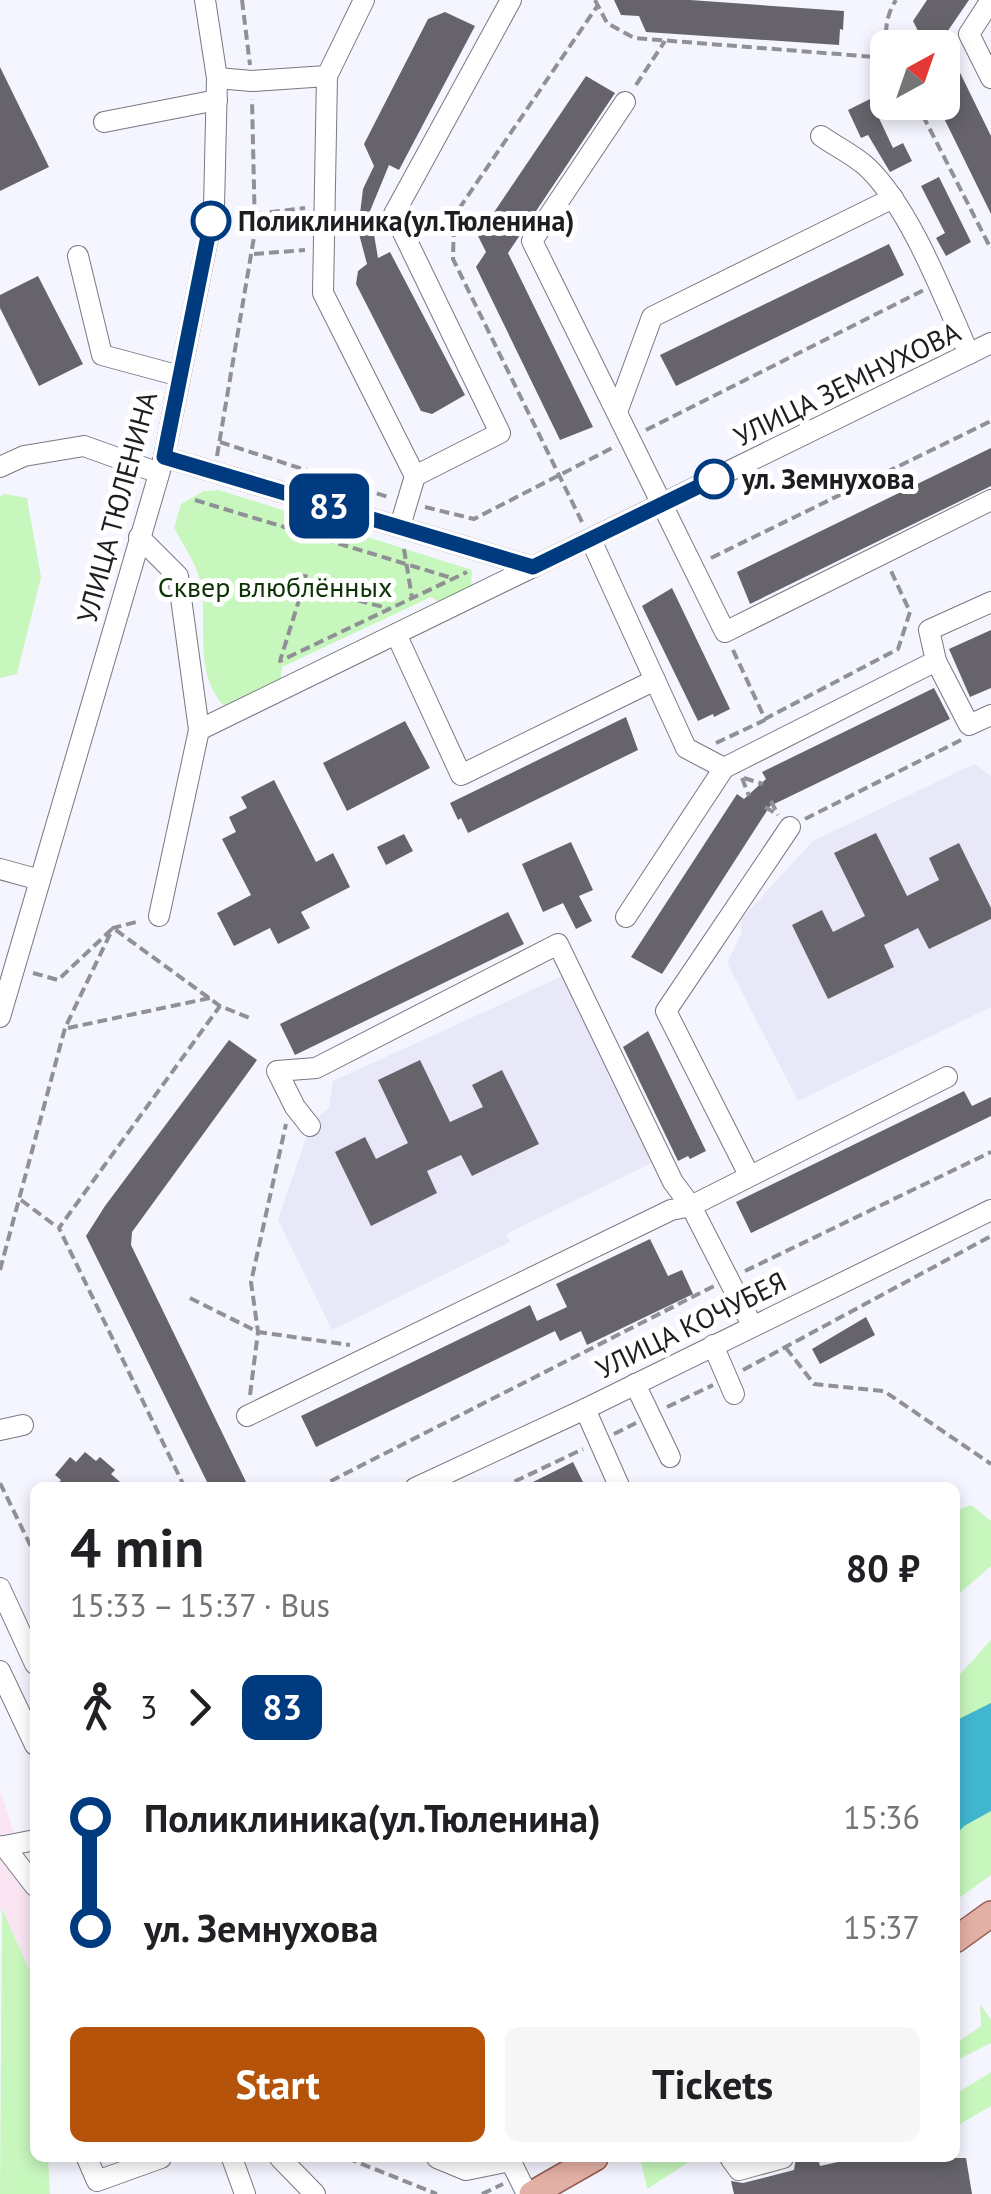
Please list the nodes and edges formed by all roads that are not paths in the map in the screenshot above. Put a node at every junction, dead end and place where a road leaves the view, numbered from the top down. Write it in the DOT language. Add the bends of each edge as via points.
graph roads {
  1 [pos="205,0"];
  2 [pos="364,0"];
  3 [pos="511,0"];
  4 [pos="991,0"];
  5 [pos="327,76"];
  6 [pos="218,78"];
  7 [pos="991,78"];
  8 [pos="216,100"];
  9 [pos="625,102"];
  10 [pos="104,122"];
  11 [pos="820,136"];
  12 [pos="893,198"];
  13 [pos="78,256"];
  14 [pos="991,343"];
  15 [pos="969,354"];
  16 [pos="180,376"];
  17 [pos="617,412"];
  18 [pos="3,457"];
  19 [pos="162,465"];
  20 [pos="414,476"];
  21 [pos="991,500"];
  22 [pos="663,504"];
  23 [pos="400,526"];
  24 [pos="138,537"];
  25 [pos="590,540"];
  26 [pos="533,567"];
  27 [pos="991,602"];
  28 [pos="396,634"];
  29 [pos="936,662"];
  30 [pos="655,680"];
  31 [pos="991,716"];
  32 [pos="198,730"];
  33 [pos="734,773"];
  34 [pos="784,822"];
  35 [pos="0,869"];
  36 [pos="40,880"];
  37 [pos="159,916"];
  38 [pos="626,917"];
  39 [pos="0,1018"];
  40 [pos="947,1077"];
  41 [pos="310,1126"];
  42 [pos="749,1174"];
  43 [pos="691,1206"];
  44 [pos="991,1210"];
  45 [pos="752,1324"];
  46 [pos="712,1345"];
  47 [pos="634,1384"];
  48 [pos="731,1386"];
  49 [pos="585,1409"];
  50 [pos="247,1416"];
  51 [pos="23,1426"];
  52 [pos="0,1430"];
  53 [pos="670,1456"];
  54 [pos="428,1482"];
  55 [pos="617,1482"];
  56 [pos="0,1588"];
  57 [pos="30,1653"];
  58 [pos="30,1675"];
  59 [pos="4,1679"];
  60 [pos="30,1734"];
  61 [pos="30,1841"];
  62 [pos="2,1846"];
  63 [pos="30,1880"];
  64 [pos="991,1914"];
  65 [pos="960,1936"];
  66 [pos="88,2162"];
  67 [pos="151,2162"];
  68 [pos="233,2162"];
  69 [pos="284,2162"];
  70 [pos="447,2162"];
  71 [pos="583,2162"];
  72 [pos="729,2162"];
  73 [pos="768,2162"];
  74 [pos="529,2180"];
  75 [pos="245,2194"];
  76 [pos="315,2194"];
  1 -- 6 [label="street, УЛИЦА ТЮЛЕНИНА"];
  2 -- 5 [label="street"];
  3 -- 20 [label="street" via="394,214 500,434"];
  4 -- 7 [label="street" via="969,34"];
  5 -- 6 [label="street"];
  5 -- 20 [label="street" via="323,293"];
  6 -- 8 [label="street, УЛИЦА ТЮЛЕНИНА"];
  8 -- 10 [label="street"];
  8 -- 16 [label="street, УЛИЦА ТЮЛЕНИНА" via="214,207"];
  9 -- 17 [label="street" via="532,242"];
  11 -- 12 [label="street" via="866,165"];
  12 -- 15 [label="street"];
  12 -- 17 [label="street" via="652,317"];
  13 -- 16 [label="street" via="102,355"];
  14 -- 15 [label="street, УЛИЦА ЗЕМНУХОВА"];
  15 -- 22 [label="street, УЛИЦА ЗЕМНУХОВА"];
  16 -- 19 [label="street, УЛИЦА ТЮЛЕНИНА"];
  17 -- 22 [label="street"];
  18 -- 19 [label="street" via="84,446"];
  19 -- 23 [label="street" via="214,473"];
  19 -- 24 [label="street, УЛИЦА ТЮЛЕНИНА"];
  20 -- 23 [label="street"];
  21 -- 22 [label="street" via="725,632"];
  22 -- 25 [label="street, УЛИЦА ЗЕМНУХОВА"];
  23 -- 26 [label="street"];
  24 -- 32 [label="street" via="178,576"];
  24 -- 36 [label="street, УЛИЦА ТЮЛЕНИНА"];
  25 -- 26 [label="street, УЛИЦА ЗЕМНУХОВА"];
  25 -- 30 [label="street"];
  26 -- 28 [label="street, УЛИЦА ЗЕМНУХОВА"];
  27 -- 29 [label="street" via="929,630"];
  28 -- 30 [label="street" via="461,774"];
  28 -- 32 [label="street, УЛИЦА ЗЕМНУХОВА"];
  29 -- 31 [label="street" via="969,725"];
  29 -- 33 [label="street"];
  30 -- 33 [label="street" via="686,748"];
  32 -- 37 [label="street"];
  33 -- 38 [label="street"];
  34 -- 42 [label="street" via="666,1011"];
  35 -- 36 [label="street"];
  36 -- 39 [label="street, УЛИЦА ТЮЛЕНИНА"];
  40 -- 42 [label="street"];
  41 -- 43 [label="street" via="277,1072 316,1068 558,944 673,1182"];
  42 -- 43 [label="street"];
  43 -- 45 [label="street"];
  43 -- 50 [label="street"];
  44 -- 45 [label="street, УЛИЦА КОЧУБЕЯ"];
  45 -- 46 [label="street, УЛИЦА КОЧУБЕЯ"];
  46 -- 47 [label="street, УЛИЦА КОЧУБЕЯ"];
  46 -- 48 [label="street"];
  47 -- 49 [label="street, УЛИЦА КОЧУБЕЯ"];
  47 -- 53 [label="street"];
  49 -- 54 [label="street, УЛИЦА КОЧУБЕЯ"];
  49 -- 55 [label="street"];
  51 -- 52 [label="street"];
  56 -- 57 [label="street"];
  58 -- 59 [label="street"];
  59 -- 60 [label="street"];
  61 -- 62 [label="street"];
  62 -- 63 [label="street"];
  64 -- 65 [label="main road"];
  66 -- 67 [label="street" via="97,2182"];
  68 -- 75 [label="street"];
  69 -- 76 [label="street"];
  70 -- 74 [label="street"];
  71 -- 74 [label="main road"];
  72 -- 73 [label="street" via="739,2170"];
}
